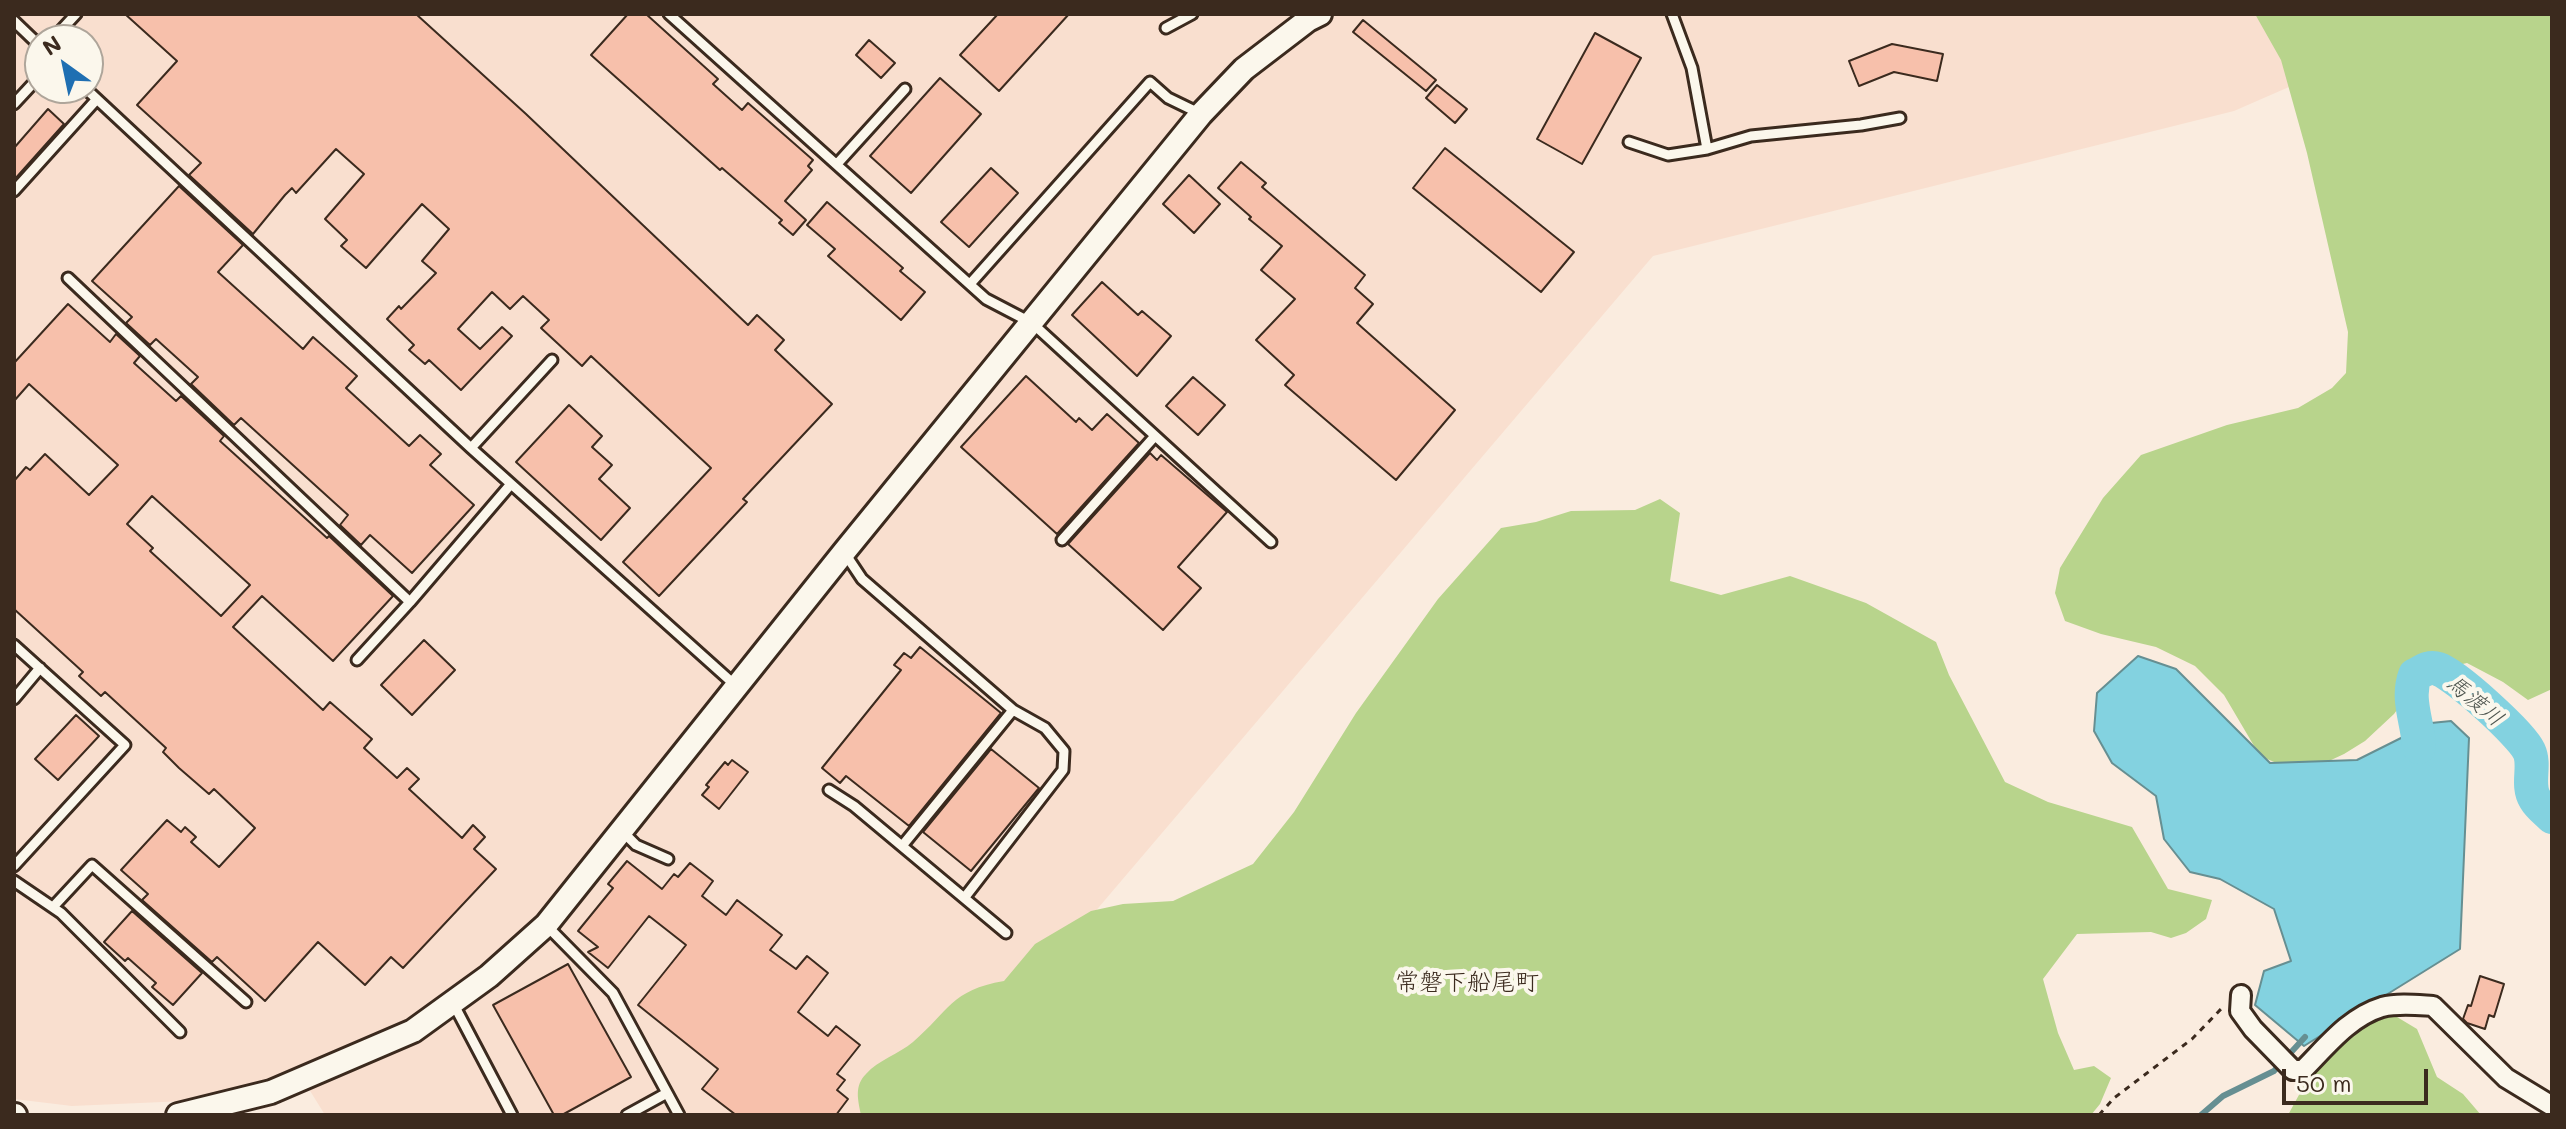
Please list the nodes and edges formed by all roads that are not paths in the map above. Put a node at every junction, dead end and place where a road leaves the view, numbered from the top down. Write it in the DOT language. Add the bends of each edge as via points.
graph roads {
  1 [pos="669,14"];
  2 [pos="1192,14"];
  3 [pos="1320,14"];
  4 [pos="1672,14"];
  5 [pos="1166,28"];
  6 [pos="905,89"];
  7 [pos="92,104"];
  8 [pos="102,104"];
  9 [pos="1201,114"];
  10 [pos="1900,118"];
  11 [pos="1629,142"];
  12 [pos="1707,149"];
  13 [pos="837,164"];
  14 [pos="14,191"];
  15 [pos="68,278"];
  16 [pos="970,284"];
  17 [pos="1032,323"];
  18 [pos="552,360"];
  19 [pos="1155,436"];
  20 [pos="471,448"];
  21 [pos="511,484"];
  22 [pos="1062,540"];
  23 [pos="1271,542"];
  24 [pos="844,552"];
  25 [pos="410,602"];
  26 [pos="14,645"];
  27 [pos="357,660"];
  28 [pos="40,668"];
  29 [pos="738,688"];
  30 [pos="14,699"];
  31 [pos="1013,710"];
  32 [pos="829,790"];
  33 [pos="622,831"];
  34 [pos="902,846"];
  35 [pos="668,859"];
  36 [pos="14,866"];
  37 [pos="14,881"];
  38 [pos="965,897"];
  39 [pos="53,907"];
  40 [pos="546,925"];
  41 [pos="1006,933"];
  42 [pos="2235,999"];
  43 [pos="246,1002"];
  44 [pos="453,1003"];
  45 [pos="180,1032"];
  46 [pos="667,1093"];
  47 [pos="2552,1106"];
  48 [pos="178,1115"];
  49 [pos="512,1115"];
  50 [pos="627,1115"];
  51 [pos="679,1115"];
  1 -- 13 [label="lane"];
  2 -- 5 [label="lane"];
  3 -- 9 [label="street" via="1244,69"];
  4 -- 12 [label="lane" via="1692,68"];
  6 -- 13 [label="lane"];
  7 -- 14 [label="lane"];
  8 -- 20 [label="lane"];
  9 -- 16 [label="lane" via="1150,82"];
  9 -- 17 [label="street"];
  10 -- 12 [label="lane" via="1751,136"];
  11 -- 12 [label="lane" via="1668,155"];
  13 -- 16 [label="lane"];
  15 -- 25 [label="lane"];
  16 -- 17 [label="lane" via="986,299"];
  17 -- 19 [label="lane"];
  17 -- 24 [label="street"];
  18 -- 20 [label="lane"];
  19 -- 22 [label="lane"];
  19 -- 23 [label="lane"];
  20 -- 21 [label="lane"];
  21 -- 25 [label="lane"];
  21 -- 29 [label="lane"];
  24 -- 29 [label="street"];
  24 -- 31 [label="lane" via="862,579"];
  25 -- 27 [label="lane"];
  26 -- 28 [label="lane"];
  28 -- 30 [label="lane"];
  28 -- 36 [label="lane" via="125,745"];
  29 -- 33 [label="street"];
  31 -- 34 [label="lane"];
  31 -- 38 [label="lane" via="1045,728 1064,751 1063,770"];
  32 -- 34 [label="lane"];
  33 -- 35 [label="lane" via="636,845"];
  33 -- 40 [label="street"];
  34 -- 38 [label="lane"];
  37 -- 39 [label="lane"];
  38 -- 41 [label="lane"];
  39 -- 43 [label="lane" via="92,865"];
  39 -- 45 [label="lane"];
  40 -- 44 [label="street"];
  40 -- 46 [label="lane" via="613,993"];
  42 -- 47 [label="street" via="2253,1029 2293,1070 2303,1070 2354,1020 2382,1007 2433,1006 2506,1078"];
  44 -- 48 [label="street" via="413,1031 328,1069 271,1092"];
  44 -- 49 [label="lane"];
  46 -- 50 [label="lane"];
  46 -- 51 [label="lane"];
}
